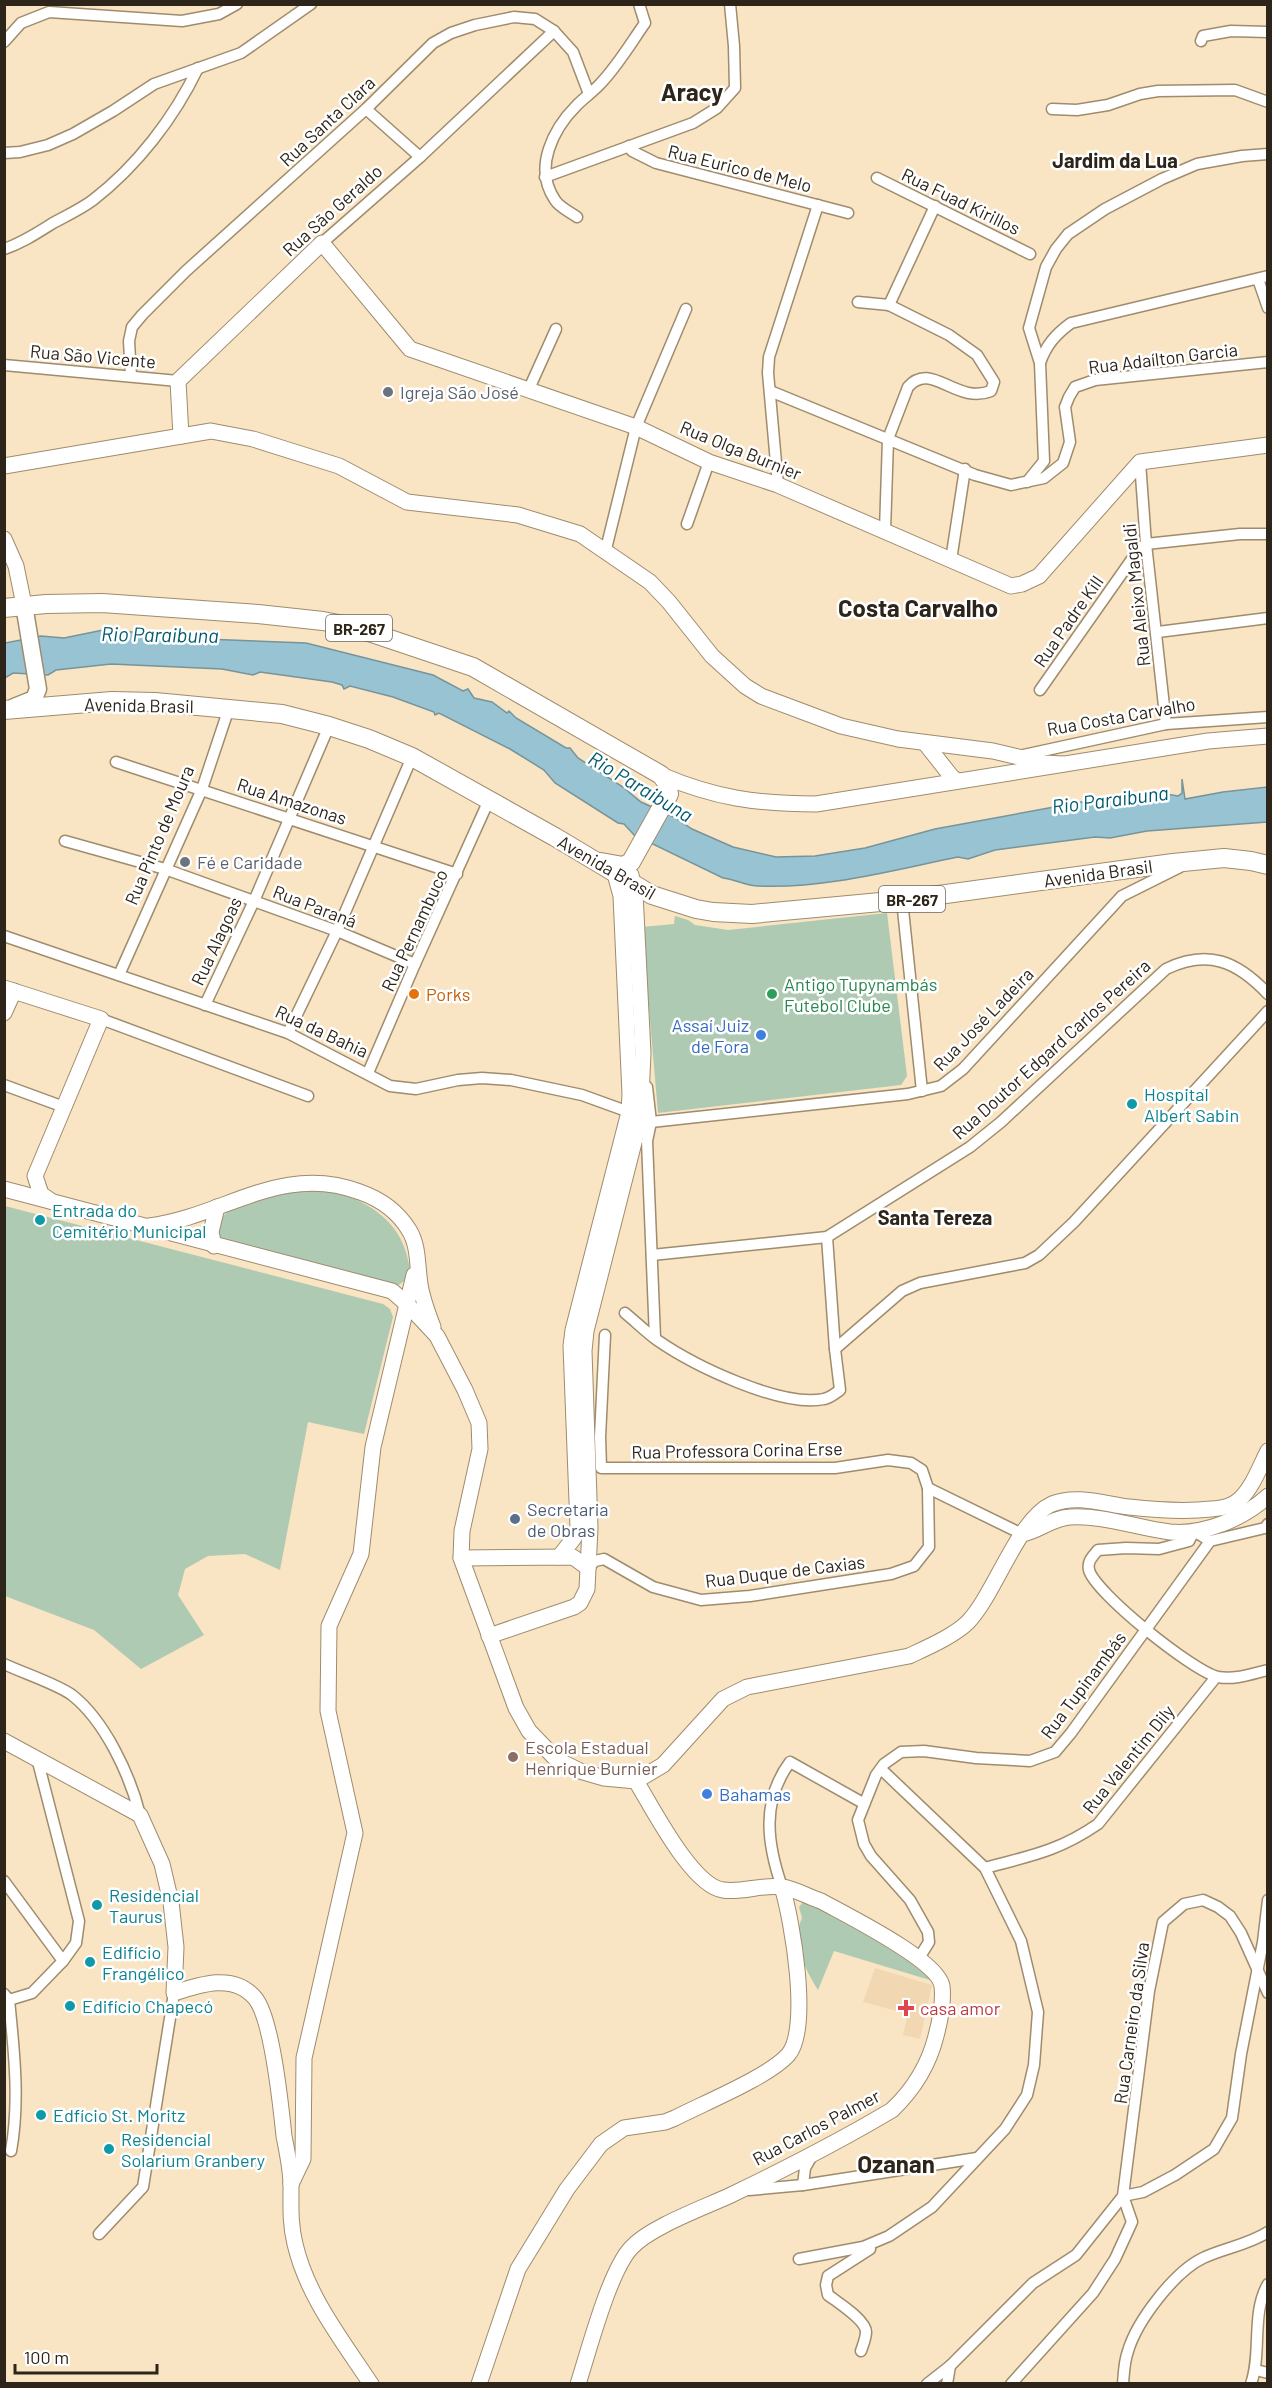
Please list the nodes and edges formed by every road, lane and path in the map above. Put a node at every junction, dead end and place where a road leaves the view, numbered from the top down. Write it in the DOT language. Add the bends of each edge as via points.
graph roads {
  1 [pos="237,4"];
  2 [pos="311,4"];
  3 [pos="639,4"];
  4 [pos="730,4"];
  5 [pos="554,31"];
  6 [pos="1268,32"];
  7 [pos="1201,41"];
  8 [pos="4,42"];
  9 [pos="198,68"];
  10 [pos="589,94"];
  11 [pos="1268,102"];
  12 [pos="366,109"];
  13 [pos="1052,109"];
  14 [pos="630,146"];
  15 [pos="4,153"];
  16 [pos="1268,154"];
  17 [pos="420,157"];
  18 [pos="545,177"];
  19 [pos="877,178"];
  20 [pos="818,205"];
  21 [pos="935,206"];
  22 [pos="848,213"];
  23 [pos="577,217"];
  24 [pos="322,243"];
  25 [pos="4,249"];
  26 [pos="1030,254"];
  27 [pos="1263,278"];
  28 [pos="858,302"];
  29 [pos="889,305"];
  30 [pos="1268,308"];
  31 [pos="686,309"];
  32 [pos="556,328"];
  33 [pos="1268,362"];
  34 [pos="1040,363"];
  35 [pos="4,365"];
  36 [pos="131,376"];
  37 [pos="178,381"];
  38 [pos="528,391"];
  39 [pos="770,391"];
  40 [pos="636,427"];
  41 [pos="181,436"];
  42 [pos="888,439"];
  43 [pos="1268,445"];
  44 [pos="709,462"];
  45 [pos="1140,462"];
  46 [pos="4,466"];
  47 [pos="964,470"];
  48 [pos="1027,482"];
  49 [pos="778,485"];
  50 [pos="687,524"];
  51 [pos="885,531"];
  52 [pos="1268,534"];
  53 [pos="4,539"];
  54 [pos="1146,544"];
  55 [pos="605,553"];
  56 [pos="951,560"];
  57 [pos="4,608"];
  58 [pos="25,613"];
  59 [pos="1268,618"];
  60 [pos="1158,632"];
  61 [pos="1040,690"];
  62 [pos="229,708"];
  63 [pos="4,710"];
  64 [pos="1268,717"];
  65 [pos="1166,724"];
  66 [pos="329,726"];
  67 [pos="1268,736"];
  68 [pos="925,743"];
  69 [pos="1018,756"];
  70 [pos="412,757"];
  71 [pos="116,762"];
  72 [pos="941,762"];
  73 [pos="1063,764"];
  74 [pos="660,776"];
  75 [pos="957,781"];
  76 [pos="932,784"];
  77 [pos="691,788"];
  78 [pos="202,789"];
  79 [pos="668,796"];
  80 [pos="489,800"];
  81 [pos="289,818"];
  82 [pos="65,841"];
  83 [pos="374,846"];
  84 [pos="633,858"];
  85 [pos="596,861"];
  86 [pos="1190,861"];
  87 [pos="1268,865"];
  88 [pos="165,869"];
  89 [pos="458,873"];
  90 [pos="615,874"];
  91 [pos="633,884"];
  92 [pos="652,895"];
  93 [pos="902,900"];
  94 [pos="254,901"];
  95 [pos="337,931"];
  96 [pos="4,936"];
  97 [pos="631,962"];
  98 [pos="415,964"];
  99 [pos="119,975"];
  100 [pos="9,990"];
  101 [pos="1268,994"];
  102 [pos="205,1005"];
  103 [pos="1268,1011"];
  104 [pos="4,1013"];
  105 [pos="101,1020"];
  106 [pos="288,1033"];
  107 [pos="368,1073"];
  108 [pos="6,1088"];
  109 [pos="922,1091"];
  110 [pos="309,1096"];
  111 [pos="64,1107"];
  112 [pos="640,1117"];
  113 [pos="35,1176"];
  114 [pos="4,1189"];
  115 [pos="54,1203"];
  116 [pos="217,1207"];
  117 [pos="144,1227"];
  118 [pos="827,1237"];
  119 [pos="214,1246"];
  120 [pos="652,1255"];
  121 [pos="416,1270"];
  122 [pos="387,1290"];
  123 [pos="408,1305"];
  124 [pos="626,1313"];
  125 [pos="404,1324"];
  126 [pos="437,1335"];
  127 [pos="605,1335"];
  128 [pos="655,1338"];
  129 [pos="835,1349"];
  130 [pos="1268,1451"];
  131 [pos="928,1488"];
  132 [pos="1268,1496"];
  133 [pos="1142,1508"];
  134 [pos="1191,1511"];
  135 [pos="1119,1522"];
  136 [pos="1268,1524"];
  137 [pos="584,1528"];
  138 [pos="1194,1531"];
  139 [pos="1022,1534"];
  140 [pos="1210,1541"];
  141 [pos="559,1557"];
  142 [pos="461,1558"];
  143 [pos="588,1568"];
  144 [pos="1144,1630"];
  145 [pos="489,1636"];
  146 [pos="4,1664"];
  147 [pos="1268,1670"];
  148 [pos="1216,1677"];
  149 [pos="4,1741"];
  150 [pos="37,1758"];
  151 [pos="883,1766"];
  152 [pos="636,1781"];
  153 [pos="863,1803"];
  154 [pos="140,1815"];
  155 [pos="985,1868"];
  156 [pos="4,1881"];
  157 [pos="782,1887"];
  158 [pos="806,1896"];
  159 [pos="1268,1900"];
  160 [pos="789,1912"];
  161 [pos="920,1958"];
  162 [pos="63,1961"];
  163 [pos="1258,1970"];
  164 [pos="174,1993"];
  165 [pos="1268,1993"];
  166 [pos="7,1997"];
  167 [pos="11,2151"];
  168 [pos="813,2152"];
  169 [pos="977,2158"];
  170 [pos="291,2184"];
  171 [pos="803,2185"];
  172 [pos="738,2191"];
  173 [pos="1123,2196"];
  174 [pos="1268,2232"];
  175 [pos="99,2234"];
  176 [pos="889,2236"];
  177 [pos="799,2259"];
  178 [pos="1266,2288"];
  179 [pos="861,2351"];
  180 [pos="950,2366"];
  181 [pos="1256,2370"];
  182 [pos="1268,2373"];
  183 [pos="371,2384"];
  184 [pos="479,2384"];
  185 [pos="578,2384"];
  186 [pos="927,2384"];
  187 [pos="947,2384"];
  188 [pos="1011,2384"];
  189 [pos="1123,2384"];
  190 [pos="1251,2384"];
  1 -- 8 [label="street" via="219,14 182,21 49,12 21,23"];
  2 -- 9 [label="street" via="241,53"];
  3 -- 10 [label="street" via="645,23"];
  4 -- 14 [label="street" via="735,88 717,108 693,123"];
  5 -- 10 [label="street, Rua Santa Clara" via="573,52"];
  5 -- 12 [label="street, Rua Santa Clara" via="535,19 514,17 451,33 433,43"];
  5 -- 17 [label="street, Rua São Geraldo"];
  6 -- 7 [label="street" via="1216,33 1203,36"];
  9 -- 15 [label="street" via="154,84 74,134 48,145"];
  9 -- 25 [label="street" via="169,119 93,200"];
  10 -- 18 [label="street" via="576,105 552,140"];
  11 -- 13 [label="street" via="1234,90 1158,91 1098,107"];
  12 -- 17 [label="street"];
  12 -- 36 [label="street, Rua Santa Clara" via="142,315 132,327 129,341"];
  14 -- 18 [label="street"];
  14 -- 20 [label="street, Rua Eurico de Melo" via="632,151 656,163"];
  16 -- 34 [label="street" via="1197,164 1105,209 1068,234 1046,267 1029,328"];
  17 -- 24 [label="street, Rua São Geraldo"];
  18 -- 23 [label="street" via="555,201"];
  19 -- 21 [label="street, Rua Fuad Kirillos"];
  20 -- 22 [label="street, Rua Eurico de Melo"];
  20 -- 39 [label="street" via="768,357"];
  21 -- 26 [label="street, Rua Fuad Kirillos"];
  21 -- 29 [label="street"];
  24 -- 37 [label="street, Rua São Geraldo"];
  24 -- 38 [label="street, Rua Olga Burnier" via="410,349"];
  27 -- 30 [label="street"];
  27 -- 34 [label="street" via="1071,323 1057,334"];
  28 -- 29 [label="street"];
  29 -- 42 [label="street" via="949,335 977,355 994,382 991,391 981,395 967,394 928,377 913,380"];
  31 -- 40 [label="street"];
  32 -- 38 [label="street"];
  33 -- 48 [label="street, Rua Adaílton Garcia" via="1095,380 1076,387 1065,407 1070,442 1063,464 1044,478"];
  34 -- 48 [label="street" via="1044,460"];
  35 -- 36 [label="street, Rua São Vicente"];
  36 -- 37 [label="street, Rua São Vicente"];
  37 -- 41 [label="street"];
  38 -- 40 [label="street, Rua Olga Burnier"];
  39 -- 42 [label="street"];
  39 -- 49 [label="street"];
  40 -- 44 [label="street, Rua Olga Burnier"];
  40 -- 55 [label="street"];
  41 -- 46 [label="street, Rua Costa Carvalho"];
  41 -- 55 [label="street, Rua Costa Carvalho" via="211,431 253,440 339,466 407,502 518,515 580,534"];
  42 -- 47 [label="street"];
  42 -- 51 [label="street"];
  43 -- 45 [label="street"];
  44 -- 49 [label="street, Rua Olga Burnier"];
  44 -- 50 [label="street"];
  45 -- 54 [label="street, Rua Aleixo Magaldi"];
  45 -- 56 [label="street, Rua Olga Burnier" via="1039,576 1011,586"];
  47 -- 48 [label="street" via="1011,485"];
  47 -- 56 [label="street"];
  49 -- 51 [label="street, Rua Olga Burnier"];
  51 -- 56 [label="street, Rua Olga Burnier"];
  52 -- 54 [label="street"];
  53 -- 58 [label="street" via="16,566"];
  54 -- 60 [label="street, Rua Aleixo Magaldi"];
  54 -- 61 [label="street, Rua Padre Kill"];
  55 -- 68 [label="street, Rua Costa Carvalho" via="650,582 712,656 761,696 841,726"];
  57 -- 58 [label="highway, BR-267"];
  58 -- 63 [label="main road, BR-267" via="37,696"];
  58 -- 74 [label="highway, BR-267" via="102,603 258,614 354,627 500,681"];
  59 -- 60 [label="street"];
  60 -- 65 [label="street, Rua Aleixo Magaldi"];
  62 -- 63 [label="highway, Avenida Brasil / BR-267" via="112,701"];
  62 -- 66 [label="highway, Avenida Brasil / BR-267" via="282,714"];
  62 -- 78 [label="street, Rua Pinto de Moura"];
  64 -- 65 [label="street, Rua Costa Carvalho"];
  65 -- 69 [label="street, Rua Costa Carvalho"];
  66 -- 70 [label="highway, Avenida Brasil / BR-267"];
  66 -- 81 [label="street, Rua Alagoas"];
  67 -- 73 [label="street"];
  68 -- 69 [label="street, Rua Costa Carvalho"];
  68 -- 72 [label="street"];
  69 -- 73 [label="street, Rua Costa Carvalho" via="1044,764"];
  70 -- 80 [label="highway, Avenida Brasil / BR-267"];
  70 -- 83 [label="street"];
  71 -- 78 [label="street, Rua Amazonas"];
  72 -- 75 [label="street"];
  72 -- 76 [label="street"];
  73 -- 75 [label="street"];
  74 -- 77 [label="street"];
  74 -- 79 [label="highway" via="667,783"];
  75 -- 76 [label="street"];
  76 -- 77 [label="street" via="816,804 775,804 716,796"];
  77 -- 79 [label="street" via="678,789"];
  78 -- 81 [label="street, Rua Amazonas"];
  78 -- 88 [label="street, Rua Pinto de Moura"];
  79 -- 84 [label="highway"];
  80 -- 85 [label="highway, Avenida Brasil / BR-267"];
  80 -- 89 [label="street, Rua Pernambuco"];
  81 -- 83 [label="street, Rua Amazonas"];
  81 -- 94 [label="street, Rua Alagoas"];
  82 -- 88 [label="street, Rua Paraná"];
  83 -- 89 [label="street, Rua Amazonas"];
  83 -- 95 [label="street"];
  84 -- 85 [label="highway" via="623,867"];
  84 -- 91 [label="street"];
  84 -- 92 [label="highway" via="637,879"];
  85 -- 90 [label="highway, Avenida Brasil / BR-267"];
  86 -- 87 [label="highway, Avenida Brasil / BR-267" via="1237,859"];
  86 -- 93 [label="highway, Avenida Brasil / BR-267"];
  86 -- 109 [label="street, Rua José Ladeira" via="1122,896 958,1074 941,1086"];
  88 -- 94 [label="street, Rua Paraná"];
  88 -- 99 [label="street, Rua Pinto de Moura"];
  89 -- 98 [label="street, Rua Pernambuco"];
  90 -- 91 [label="highway, Avenida Brasil / BR-267"];
  90 -- 97 [label="street"];
  91 -- 92 [label="highway, Avenida Brasil / BR-267"];
  91 -- 97 [label="street"];
  92 -- 93 [label="highway, Avenida Brasil / BR-267" via="696,909 740,914"];
  93 -- 109 [label="street"];
  94 -- 95 [label="street, Rua Paraná"];
  94 -- 102 [label="street, Rua Alagoas"];
  95 -- 98 [label="street, Rua Paraná"];
  95 -- 106 [label="street"];
  96 -- 99 [label="street, Rua da Bahia"];
  97 -- 112 [label="street" via="643,1053"];
  97 -- 112 [label="street" via="630,1094"];
  98 -- 107 [label="street, Rua Pernambuco"];
  99 -- 102 [label="street, Rua da Bahia"];
  100 -- 104 [label="street"];
  100 -- 105 [label="street"];
  101 -- 118 [label="street, Rua Doutor Edgard Carlos Pereira" via="1257,982 1219,959 1182,961 1166,969 970,1147"];
  102 -- 106 [label="street, Rua da Bahia"];
  103 -- 129 [label="street" via="1039,1255 1024,1263 920,1283 902,1291"];
  105 -- 110 [label="street"];
  105 -- 111 [label="street"];
  106 -- 107 [label="street, Rua da Bahia"];
  107 -- 112 [label="street, Rua da Bahia" via="390,1086 416,1089 458,1080 511,1080 582,1095"];
  108 -- 111 [label="street"];
  109 -- 112 [label="street, Rua José Ladeira"];
  111 -- 113 [label="street"];
  112 -- 120 [label="street" via="647,1141"];
  112 -- 137 [label="street" via="573,1330"];
  113 -- 114 [label="street" via="22,1186"];
  113 -- 115 [label="street" via="41,1194"];
  114 -- 115 [label="street"];
  115 -- 117 [label="street"];
  116 -- 117 [label="street" via="181,1220"];
  116 -- 119 [label="street" via="211,1232"];
  116 -- 121 [label="street" via="258,1191 294,1183 340,1185 357,1190 383,1203 410,1231"];
  117 -- 119 [label="street"];
  118 -- 120 [label="street, Rua Doutor Edgard Carlos Pereira"];
  118 -- 129 [label="street"];
  119 -- 122 [label="street"];
  120 -- 128 [label="street"];
  121 -- 122 [label="street" via="406,1287"];
  121 -- 123 [label="street"];
  121 -- 126 [label="street"];
  122 -- 123 [label="street"];
  122 -- 125 [label="street" via="394,1296"];
  123 -- 125 [label="street"];
  123 -- 126 [label="street"];
  124 -- 128 [label="street"];
  125 -- 170 [label="street" via="373,1447 361,1554 329,1626 328,1711 355,1833 304,2058 303,2159"];
  126 -- 142 [label="street" via="479,1423 480,1449 462,1531"];
  127 -- 131 [label="street, Rua Professora Corina Erse" via="601,1468 835,1468 888,1460 911,1463 922,1470"];
  128 -- 129 [label="street" via="702,1365 769,1394 804,1400 825,1399 840,1390"];
  130 -- 134 [label="street" via="1239,1499 1227,1507"];
  131 -- 139 [label="street"];
  131 -- 143 [label="street, Rua Duque de Caxias" via="929,1547 914,1566 891,1574 701,1600 653,1587 604,1559"];
  132 -- 138 [label="street" via="1243,1514"];
  133 -- 134 [label="street"];
  133 -- 135 [label="street" via="1130,1521"];
  133 -- 139 [label="street" via="1076,1499 1051,1504"];
  134 -- 138 [label="street"];
  135 -- 138 [label="street" via="1171,1532"];
  135 -- 139 [label="street" via="1064,1517"];
  136 -- 140 [label="street"];
  137 -- 141 [label="street"];
  137 -- 143 [label="street"];
  138 -- 140 [label="street"];
  138 -- 144 [label="street" via="1189,1541 1159,1549 1098,1551 1090,1560 1089,1570 1098,1583"];
  139 -- 152 [label="street" via="967,1623 932,1646 909,1656 747,1687 723,1699 663,1765"];
  140 -- 144 [label="street, Rua Tupinambás"];
  141 -- 142 [label="street"];
  141 -- 143 [label="street" via="573,1557"];
  142 -- 145 [label="street"];
  143 -- 145 [label="street" via="587,1589 580,1603"];
  144 -- 148 [label="street"];
  144 -- 151 [label="street, Rua Tupinambás" via="1055,1752 1030,1761 902,1752"];
  145 -- 152 [label="street" via="516,1708 529,1731 548,1752 580,1771"];
  146 -- 154 [label="street" via="71,1694 93,1717 117,1754"];
  147 -- 148 [label="street" via="1234,1678"];
  148 -- 155 [label="street, Rua Valentim Dily" via="1098,1824 1051,1851"];
  149 -- 150 [label="street"];
  150 -- 154 [label="street"];
  150 -- 162 [label="street" via="79,1921 76,1943"];
  151 -- 153 [label="street"];
  151 -- 155 [label="street"];
  152 -- 157 [label="street" via="686,1863 704,1879 721,1890"];
  153 -- 157 [label="street" via="790,1762 781,1773 773,1796 768,1833"];
  153 -- 161 [label="street" via="858,1820 864,1844 884,1874 909,1900 928,1932 929,1942"];
  154 -- 164 [label="street" via="162,1864 171,1902 176,1947"];
  155 -- 169 [label="street" via="1021,1941 1038,2012 1027,2095 1005,2129"];
  156 -- 162 [label="street"];
  157 -- 158 [label="street, Rua Carlos Palmer"];
  157 -- 160 [label="street"];
  158 -- 160 [label="street"];
  158 -- 161 [label="street, Rua Carlos Palmer"];
  159 -- 163 [label="street"];
  160 -- 184 [label="street" via="799,1997 796,2039 790,2053 774,2067 675,2118 624,2128 601,2144 567,2189 519,2269"];
  161 -- 168 [label="street, Rua Carlos Palmer" via="942,1985 933,2047 920,2074 892,2110"];
  162 -- 166 [label="street" via="32,1994"];
  163 -- 165 [label="street, Rua Carneiro da Silva"];
  163 -- 173 [label="street" via="1232,2118 1214,2149 1143,2192"];
  163 -- 173 [label="street, Rua Carneiro da Silva" via="1241,1933 1230,1916 1218,1907 1203,1900 1184,1904 1164,1922 1149,1991"];
  164 -- 170 [label="street" via="218,1982 236,1986 255,1999 271,2044"];
  164 -- 175 [label="street" via="143,2187"];
  166 -- 167 [label="street" via="16,2078 16,2127"];
  168 -- 171 [label="street" via="805,2168"];
  168 -- 172 [label="street, Rua Carlos Palmer"];
  169 -- 171 [label="street"];
  169 -- 176 [label="street" via="932,2207"];
  170 -- 183 [label="street" via="290,2213 305,2278"];
  171 -- 172 [label="street"];
  172 -- 185 [label="street, Rua Carlos Palmer" via="646,2235 631,2247 609,2293"];
  173 -- 180 [label="street" via="1076,2254 1033,2283"];
  173 -- 188 [label="street" via="1132,2222 1115,2259 1093,2293"];
  174 -- 189 [label="street" via="1200,2260 1173,2281 1145,2317 1128,2348"];
  176 -- 177 [label="street" via="863,2247"];
  176 -- 179 [label="street" via="828,2276 828,2295 866,2327"];
  178 -- 181 [label="street" via="1259,2314"];
  180 -- 186 [label="street"];
  180 -- 187 [label="street"];
  181 -- 182 [label="street"];
  181 -- 190 [label="street"];
}
